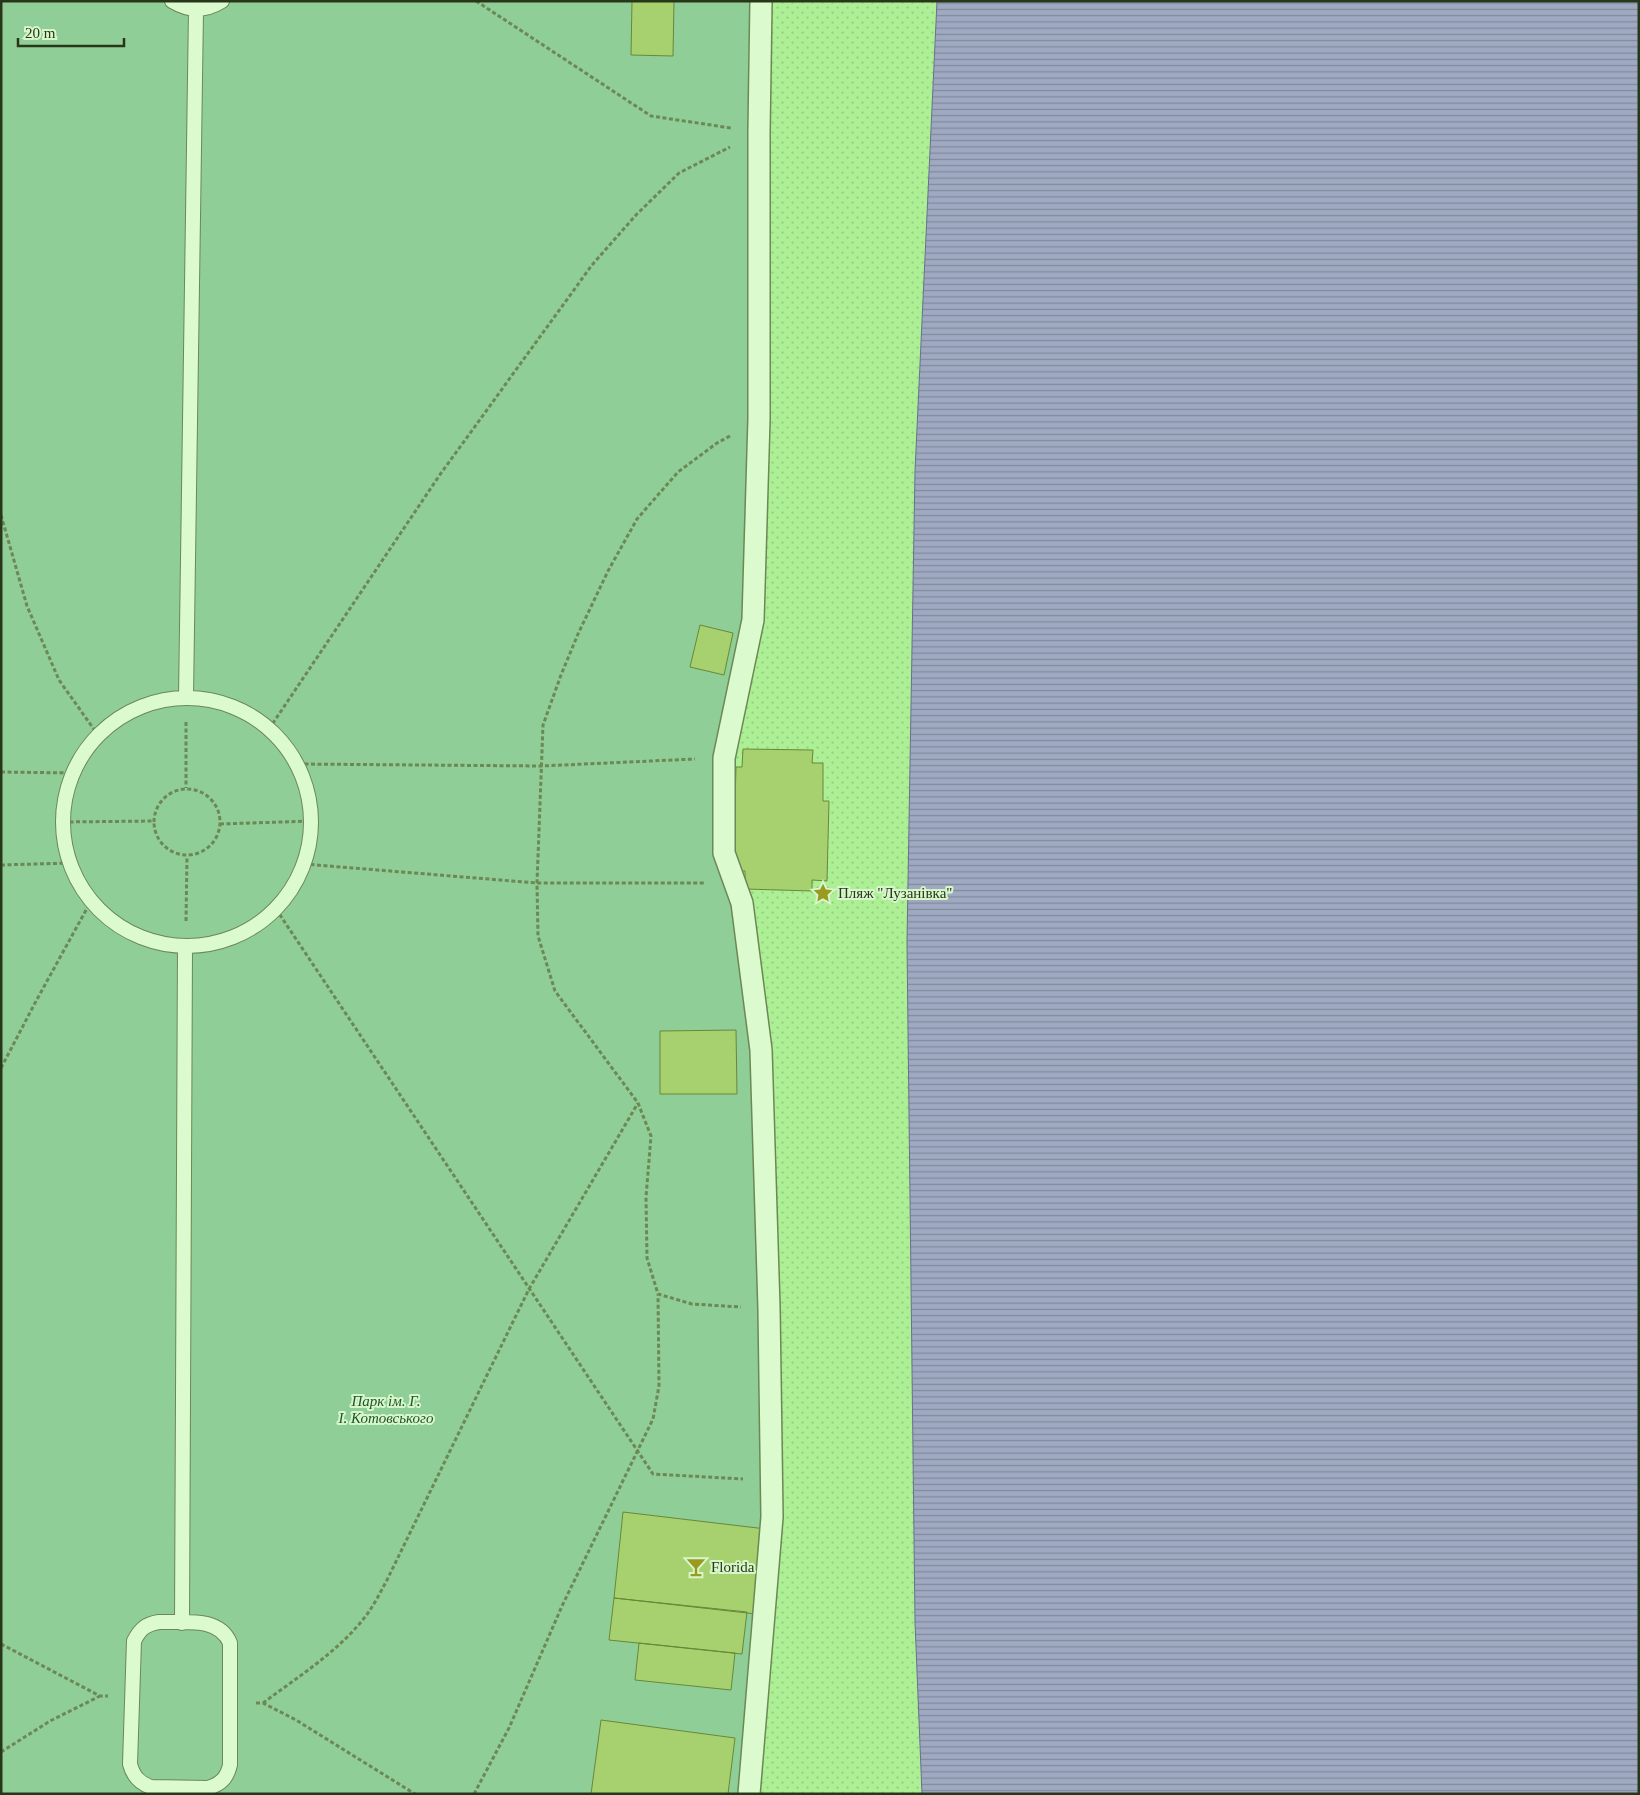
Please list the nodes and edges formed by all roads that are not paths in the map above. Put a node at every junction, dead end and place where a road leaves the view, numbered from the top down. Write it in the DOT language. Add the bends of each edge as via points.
graph roads {
  1 [pos="172,1"];
  2 [pos="222,1"];
  3 [pos="761,1"];
  4 [pos="196,10"];
  5 [pos="186,697"];
  6 [pos="185,946"];
  7 [pos="182,1623"];
  8 [pos="176,1791"];
  9 [pos="749,1794"];
  1 -- 4 [label="lane" via="183,8"];
  2 -- 4 [label="lane"];
  3 -- 9 [label="street" via="759,419 753,620 724,758 724,853 742,903 761,1050 769,1308 772,1517"];
  4 -- 5 [label="lane"];
  5 -- 6 [label="lane" via="154,702 124,715 98,736 73,773 65,796 63,822 70,862 78,883 91,901 110,920 133,934 159,943"];
  5 -- 6 [label="lane" via="220,701 252,715 278,736 298,764 308,792 312,821 304,864 276,909 249,929 219,942"];
  6 -- 7 [label="lane"];
  7 -- 8 [label="lane" via="159,1622 144,1627 134,1641 133,1669 132,1772 143,1784"];
  7 -- 8 [label="lane" via="214,1625 227,1635 230,1643 230,1765 228,1773 216,1786"];
}
